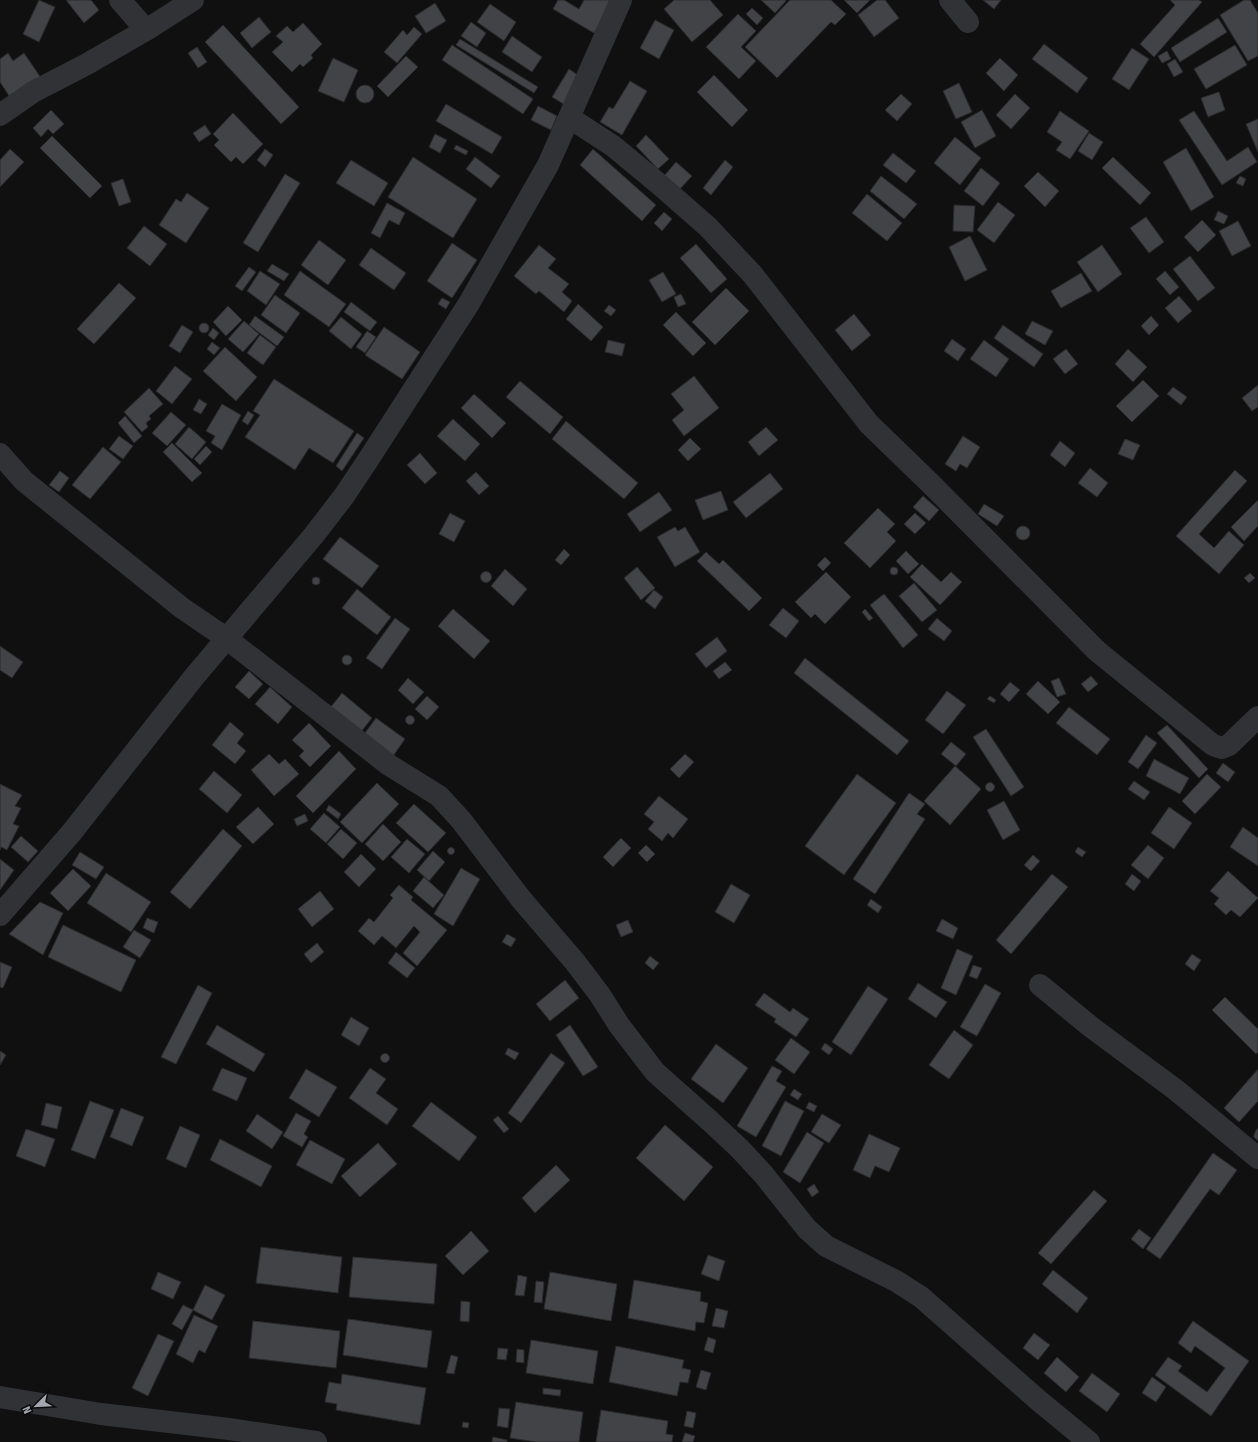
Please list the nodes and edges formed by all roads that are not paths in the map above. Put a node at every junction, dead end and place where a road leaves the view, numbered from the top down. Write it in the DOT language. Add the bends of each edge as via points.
graph roads {
  1 [pos="120,0"];
  2 [pos="193,0"];
  3 [pos="621,0"];
  4 [pos="950,0"];
  5 [pos="968,22"];
  6 [pos="146,30"];
  7 [pos="0,115"];
  8 [pos="570,118"];
  9 [pos="0,454"];
  10 [pos="226,638"];
  11 [pos="1258,717"];
  12 [pos="0,915"];
  13 [pos="1040,985"];
  14 [pos="1258,1158"];
  15 [pos="0,1397"];
  16 [pos="316,1442"];
  17 [pos="1089,1442"];
  1 -- 6 [label="street"];
  2 -- 6 [label="street"];
  3 -- 8 [label="street"];
  4 -- 5 [label="street"];
  6 -- 7 [label="street" via="33,92"];
  8 -- 10 [label="street" via="548,165 468,306 398,415 344,496 314,535"];
  8 -- 11 [label="street" via="613,146 708,227 753,275 869,424 1097,651 1213,745 1222,748 1229,745"];
  9 -- 10 [label="street" via="24,481 139,575"];
  10 -- 12 [label="street" via="72,832"];
  10 -- 17 [label="street" via="389,765 439,796 452,809 520,899 575,962 655,1072 740,1149 807,1229 826,1246 896,1281 921,1297"];
  13 -- 14 [label="street" via="1090,1027 1176,1090"];
  15 -- 16 [label="street" via="101,1414 229,1428"];
}
